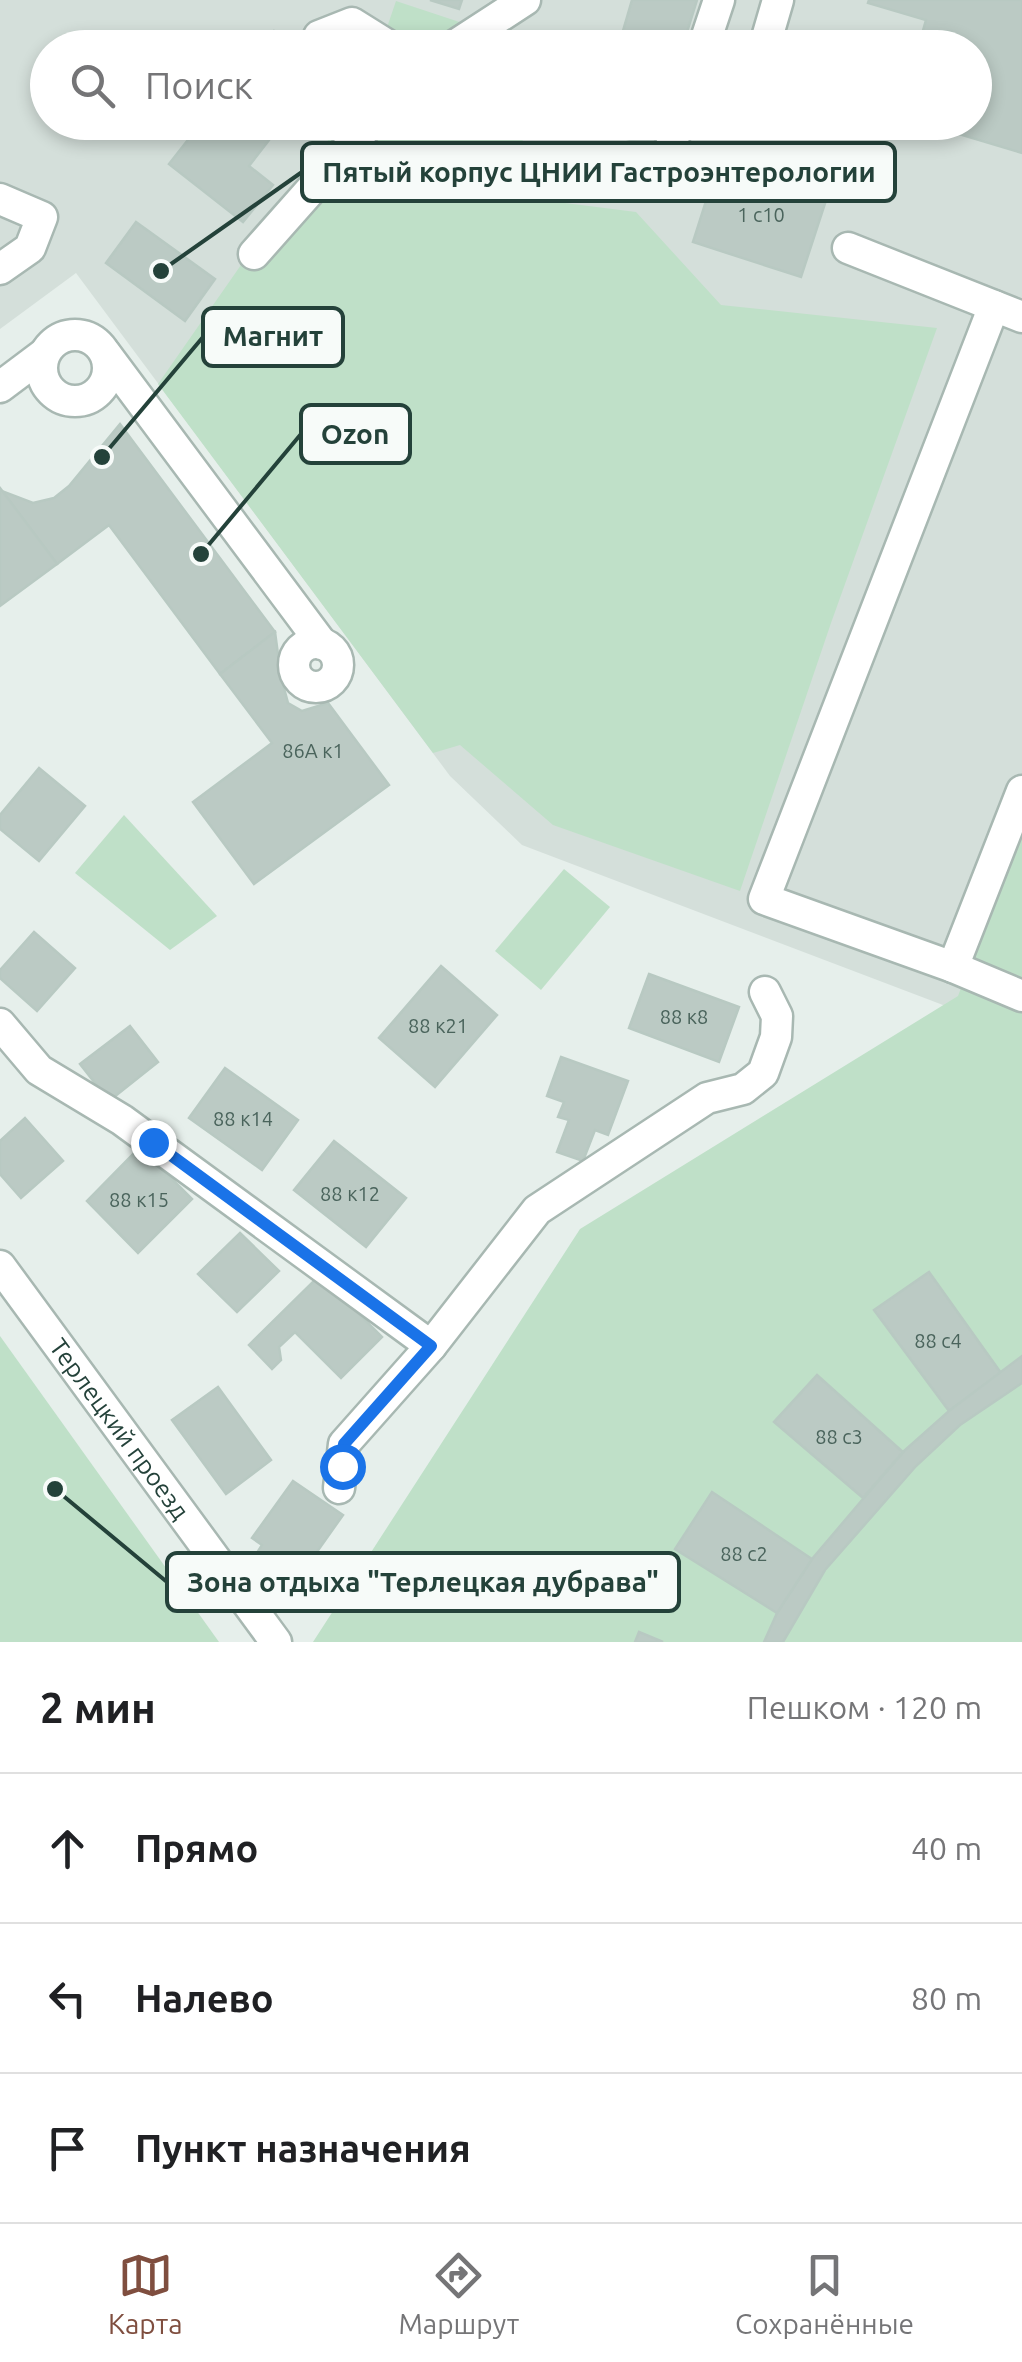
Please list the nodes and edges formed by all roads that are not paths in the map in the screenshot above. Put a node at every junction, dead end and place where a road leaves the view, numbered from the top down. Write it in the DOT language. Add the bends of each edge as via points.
graph roads {
  1 [pos="525,0"];
  2 [pos="719,0"];
  3 [pos="778,0"];
  4 [pos="333,30"];
  5 [pos="364,30"];
  6 [pos="479,30"];
  7 [pos="709,30"];
  8 [pos="769,30"];
  9 [pos="355,140"];
  10 [pos="673,140"];
  11 [pos="666,160"];
  12 [pos="0,199"];
  13 [pos="848,248"];
  14 [pos="254,254"];
  15 [pos="0,269"];
  16 [pos="1008,312"];
  17 [pos="105,353"];
  18 [pos="44,354"];
  19 [pos="0,386"];
  20 [pos="322,644"];
  21 [pos="1022,791"];
  22 [pos="952,967"];
  23 [pos="764,992"];
  24 [pos="1022,996"];
  25 [pos="0,1024"];
  26 [pos="0,1266"];
  27 [pos="431,1346"];
  28 [pos="339,1488"];
  29 [pos="276,1642"];
  1 -- 6 [label="street"];
  2 -- 7 [label="street"];
  3 -- 8 [label="street"];
  4 -- 5 [label="street" via="352,22"];
  9 -- 14 [label="street"];
  10 -- 11 [label="street"];
  12 -- 15 [label="street" via="42,217 30,248"];
  13 -- 16 [label="street"];
  16 -- 22 [label="street" via="764,899"];
  17 -- 18 [label="street" via="90,338 69,334"];
  17 -- 18 [label="street" via="102,388 81,401 57,397 48,388"];
  17 -- 20 [label="street"];
  18 -- 19 [label="street"];
  21 -- 22 [label="street"];
  22 -- 24 [label="street"];
  23 -- 27 [label="street" via="778,1016 763,1073 743,1089 707,1098 537,1210"];
  25 -- 27 [label="street" via="39,1070 122,1120"];
  26 -- 29 [label="street, Терлецкий проезд"];
  27 -- 28 [label="street" via="344,1444"];
}
